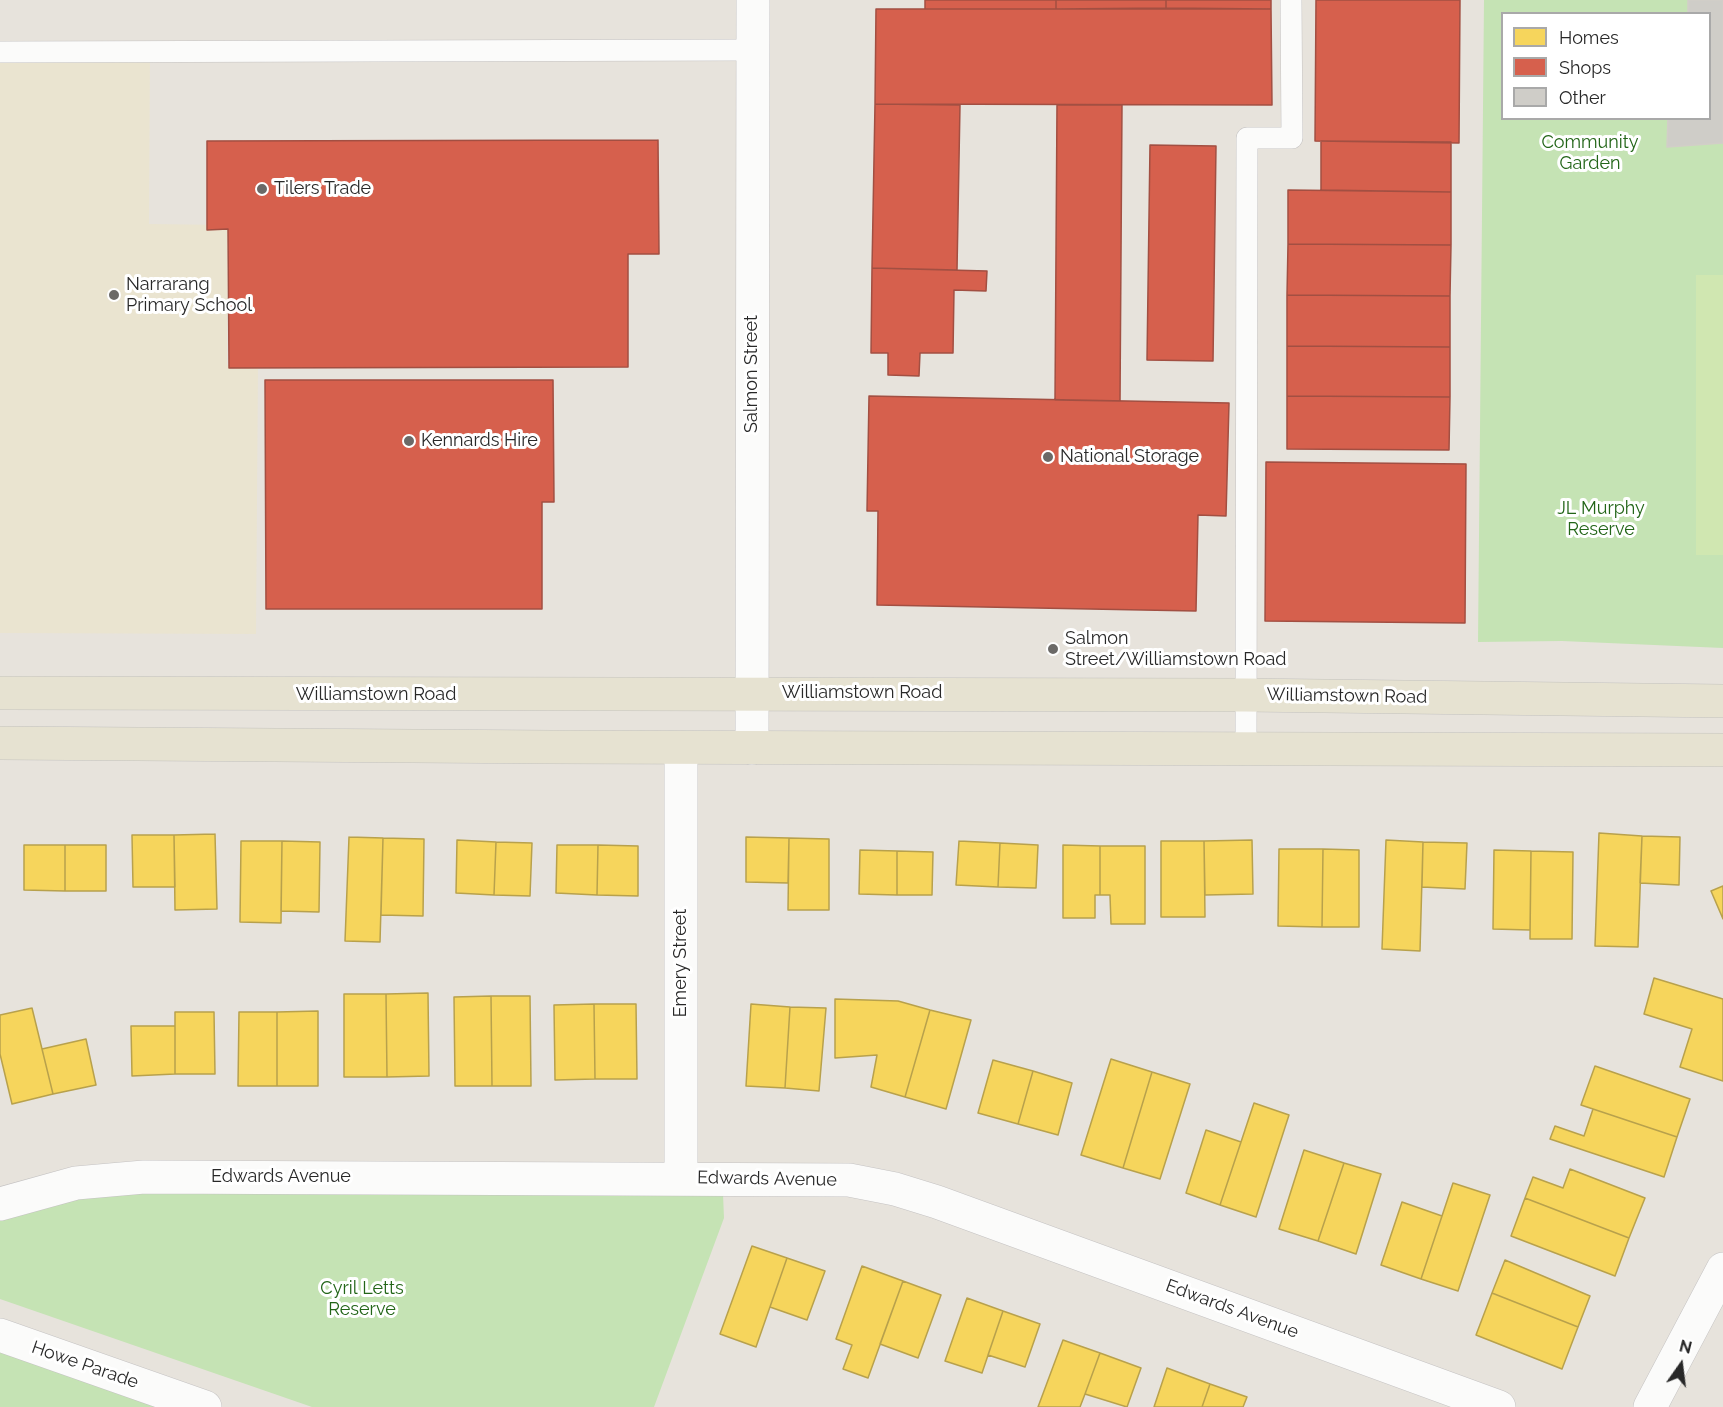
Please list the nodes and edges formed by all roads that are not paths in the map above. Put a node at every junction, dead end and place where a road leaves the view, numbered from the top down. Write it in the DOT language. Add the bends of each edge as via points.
graph roads {
  1 [pos="753,0"];
  2 [pos="1291,0"];
  3 [pos="753,50"];
  4 [pos="0,52"];
  5 [pos="0,693"];
  6 [pos="752,693"];
  7 [pos="1245,695"];
  8 [pos="1723,701"];
  9 [pos="0,743"];
  10 [pos="681,748"];
  11 [pos="752,748"];
  12 [pos="1246,748"];
  13 [pos="1723,750"];
  14 [pos="681,1178"];
  15 [pos="0,1204"];
  16 [pos="1723,1269"];
  17 [pos="0,1335"];
  18 [pos="205,1407"];
  19 [pos="1499,1407"];
  20 [pos="1650,1407"];
  1 -- 3 [label="street, Salmon Street"];
  2 -- 7 [label="lane" via="1292,138 1247,138"];
  3 -- 4 [label="lane"];
  3 -- 6 [label="street, Salmon Street"];
  5 -- 6 [label="main road, Williamstown Road"];
  6 -- 7 [label="main road, Williamstown Road"];
  6 -- 11 [label="street, Salmon Street"];
  7 -- 8 [label="main road, Williamstown Road"];
  7 -- 12 [label="lane"];
  9 -- 10 [label="main road"];
  10 -- 11 [label="main road"];
  10 -- 14 [label="street, Emery Street"];
  11 -- 12 [label="main road"];
  12 -- 13 [label="main road"];
  14 -- 15 [label="street, Edwards Avenue" via="144,1178 76,1183"];
  14 -- 19 [label="street, Edwards Avenue" via="849,1180 895,1189"];
  16 -- 20 [label="street"];
  17 -- 18 [label="street, Howe Parade"];
}
